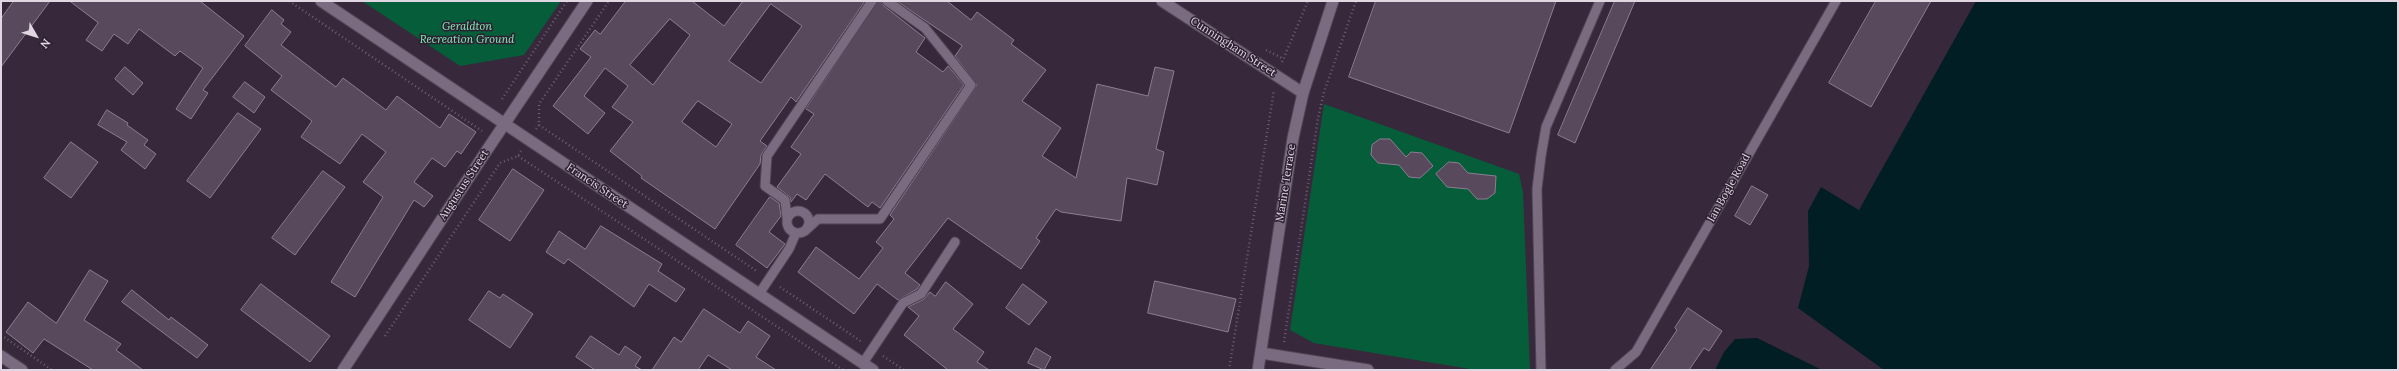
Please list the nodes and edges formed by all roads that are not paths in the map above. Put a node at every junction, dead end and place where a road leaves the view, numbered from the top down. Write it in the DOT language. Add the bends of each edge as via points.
graph roads {
  1 [pos="321,1"];
  2 [pos="587,1"];
  3 [pos="872,1"];
  4 [pos="887,1"];
  5 [pos="1162,1"];
  6 [pos="1333,1"];
  7 [pos="1600,1"];
  8 [pos="1836,1"];
  9 [pos="1303,93"];
  10 [pos="504,124"];
  11 [pos="787,218"];
  12 [pos="805,231"];
  13 [pos="796,234"];
  14 [pos="955,242"];
  15 [pos="759,294"];
  16 [pos="1260,353"];
  17 [pos="1,356"];
  18 [pos="863,363"];
  19 [pos="22,370"];
  20 [pos="343,370"];
  21 [pos="873,370"];
  22 [pos="1258,370"];
  23 [pos="1368,370"];
  24 [pos="1541,370"];
  25 [pos="1615,370"];
  1 -- 10 [label="street, Francis Street"];
  2 -- 10 [label="street, Augustus Street"];
  3 -- 11 [label="lane" via="768,156 765,186 784,200"];
  4 -- 12 [label="lane" via="925,28 971,85 880,219 818,219"];
  5 -- 9 [label="street, Cunningham Street"];
  6 -- 9 [label="street, Marine Terrace"];
  7 -- 24 [label="lane" via="1546,127 1541,156 1536,189"];
  8 -- 25 [label="lane, Ian Bogle Road" via="1636,352"];
  9 -- 16 [label="street, Marine Terrace" via="1293,138"];
  10 -- 15 [label="street, Francis Street"];
  10 -- 20 [label="street, Augustus Street"];
  11 -- 12 [label="lane" via="794,211 804,213 809,221"];
  11 -- 13 [label="lane" via="788,228"];
  12 -- 13 [label="lane"];
  13 -- 15 [label="lane"];
  14 -- 18 [label="lane" via="921,294 903,303"];
  15 -- 18 [label="street, Francis Street"];
  16 -- 22 [label="street, Marine Terrace"];
  16 -- 23 [label="street"];
  17 -- 19 [label="street"];
  18 -- 21 [label="street, Francis Street"];
}
